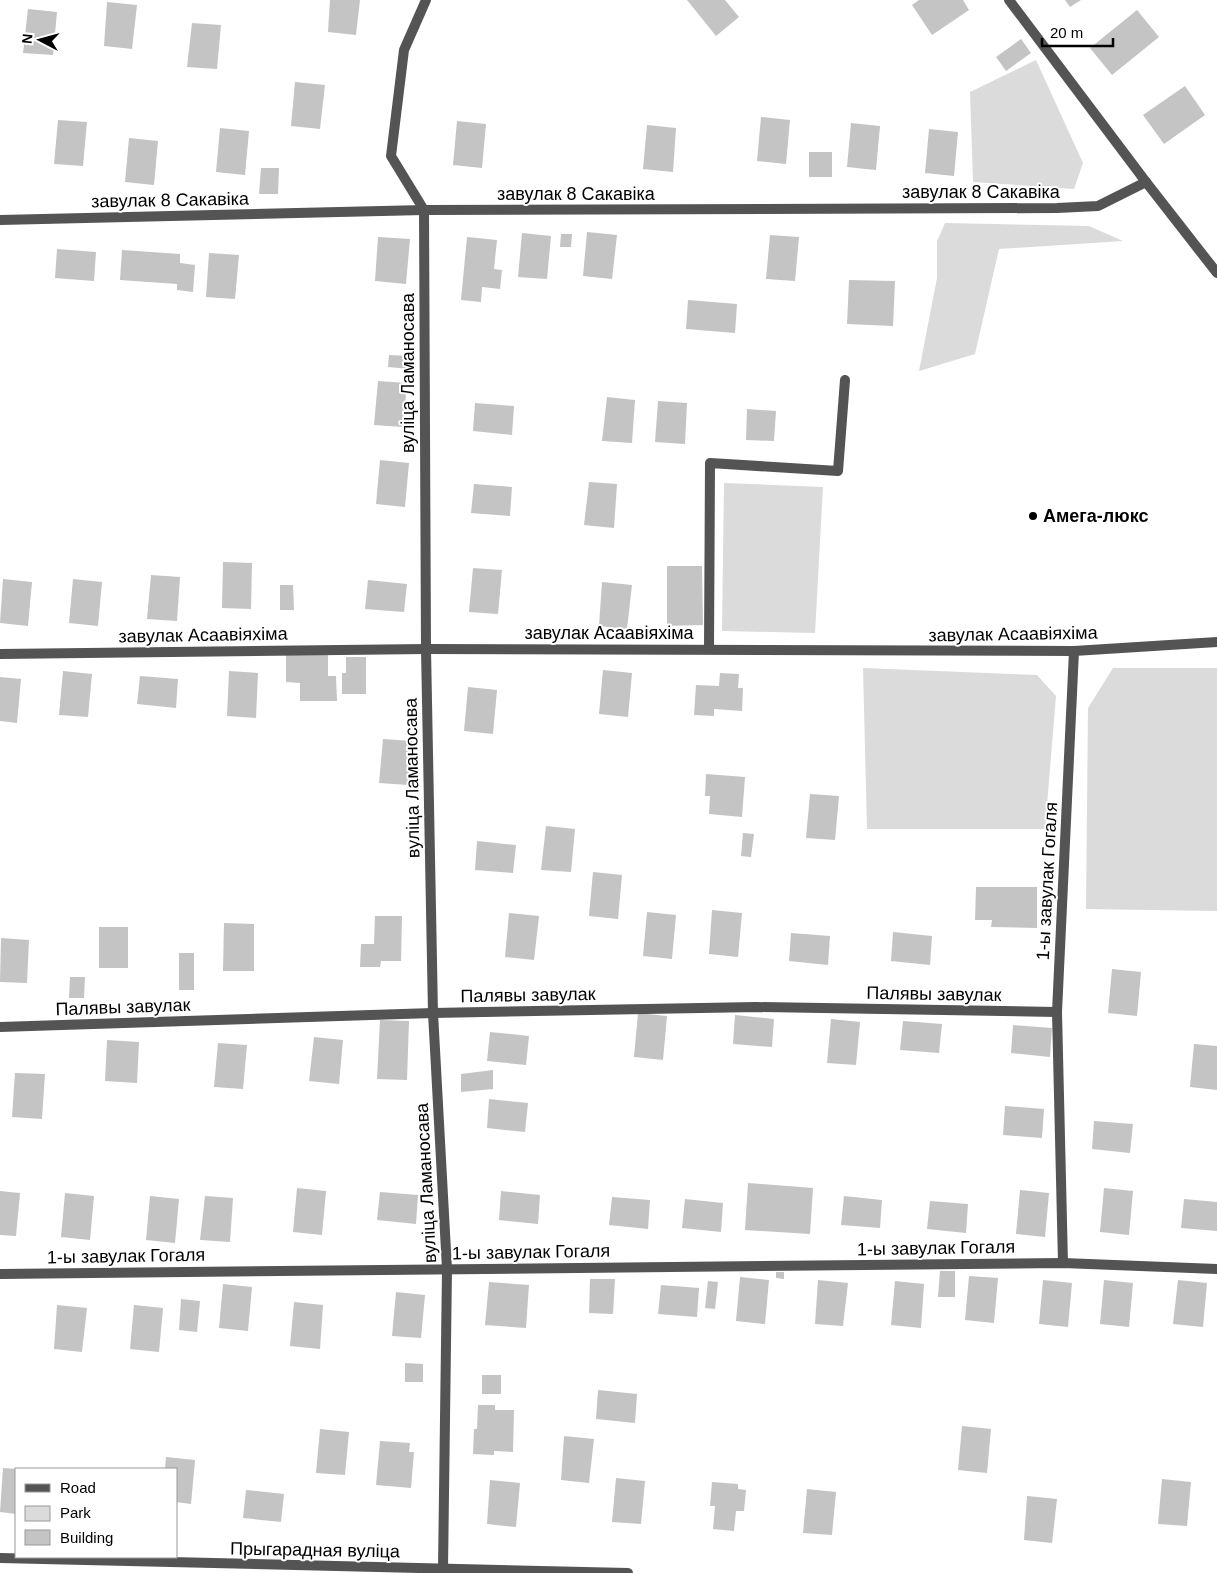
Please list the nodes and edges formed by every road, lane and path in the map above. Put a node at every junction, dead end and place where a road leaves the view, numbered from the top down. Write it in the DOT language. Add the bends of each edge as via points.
graph roads {
  1 [pos="426,0"];
  2 [pos="1009,0"];
  3 [pos="1146,182"];
  4 [pos="424,210"];
  5 [pos="0,220"];
  6 [pos="1217,273"];
  7 [pos="844,380"];
  8 [pos="1217,642"];
  9 [pos="426,648"];
  10 [pos="709,649"];
  11 [pos="1074,651"];
  12 [pos="0,654"];
  13 [pos="1057,1012"];
  14 [pos="433,1013"];
  15 [pos="0,1028"];
  16 [pos="1063,1263"];
  17 [pos="447,1269"];
  18 [pos="1217,1269"];
  19 [pos="0,1274"];
  20 [pos="0,1558"];
  21 [pos="443,1569"];
  22 [pos="628,1573"];
  1 -- 4 [label="street" via="404,50 391,156"];
  2 -- 3 [label="street"];
  3 -- 4 [label="street, завулак 8 Сакавіка" via="1098,206 1056,208"];
  3 -- 6 [label="street"];
  4 -- 5 [label="street, завулак 8 Сакавіка"];
  4 -- 9 [label="street, вуліца Ламаносава"];
  7 -- 10 [label="street" via="838,471 710,463"];
  8 -- 11 [label="street, завулак Асаавіяхіма"];
  9 -- 10 [label="street, завулак Асаавіяхіма"];
  9 -- 12 [label="street, завулак Асаавіяхіма"];
  9 -- 14 [label="street, вуліца Ламаносава"];
  10 -- 11 [label="street, завулак Асаавіяхіма"];
  11 -- 13 [label="street, 1-ы завулак Гогаля"];
  13 -- 14 [label="street, Палявы завулак" via="756,1007"];
  13 -- 16 [label="street, 1-ы завулак Гогаля"];
  14 -- 15 [label="street, Палявы завулак"];
  14 -- 17 [label="street, вуліца Ламаносава"];
  16 -- 17 [label="street, 1-ы завулак Гогаля"];
  16 -- 18 [label="street, 1-ы завулак Гогаля"];
  17 -- 19 [label="street, 1-ы завулак Гогаля"];
  17 -- 21 [label="street, вуліца Ламаносава"];
  20 -- 21 [label="street, Прыгарадная вуліца"];
  21 -- 22 [label="street, Прыгарадная вуліца"];
}
